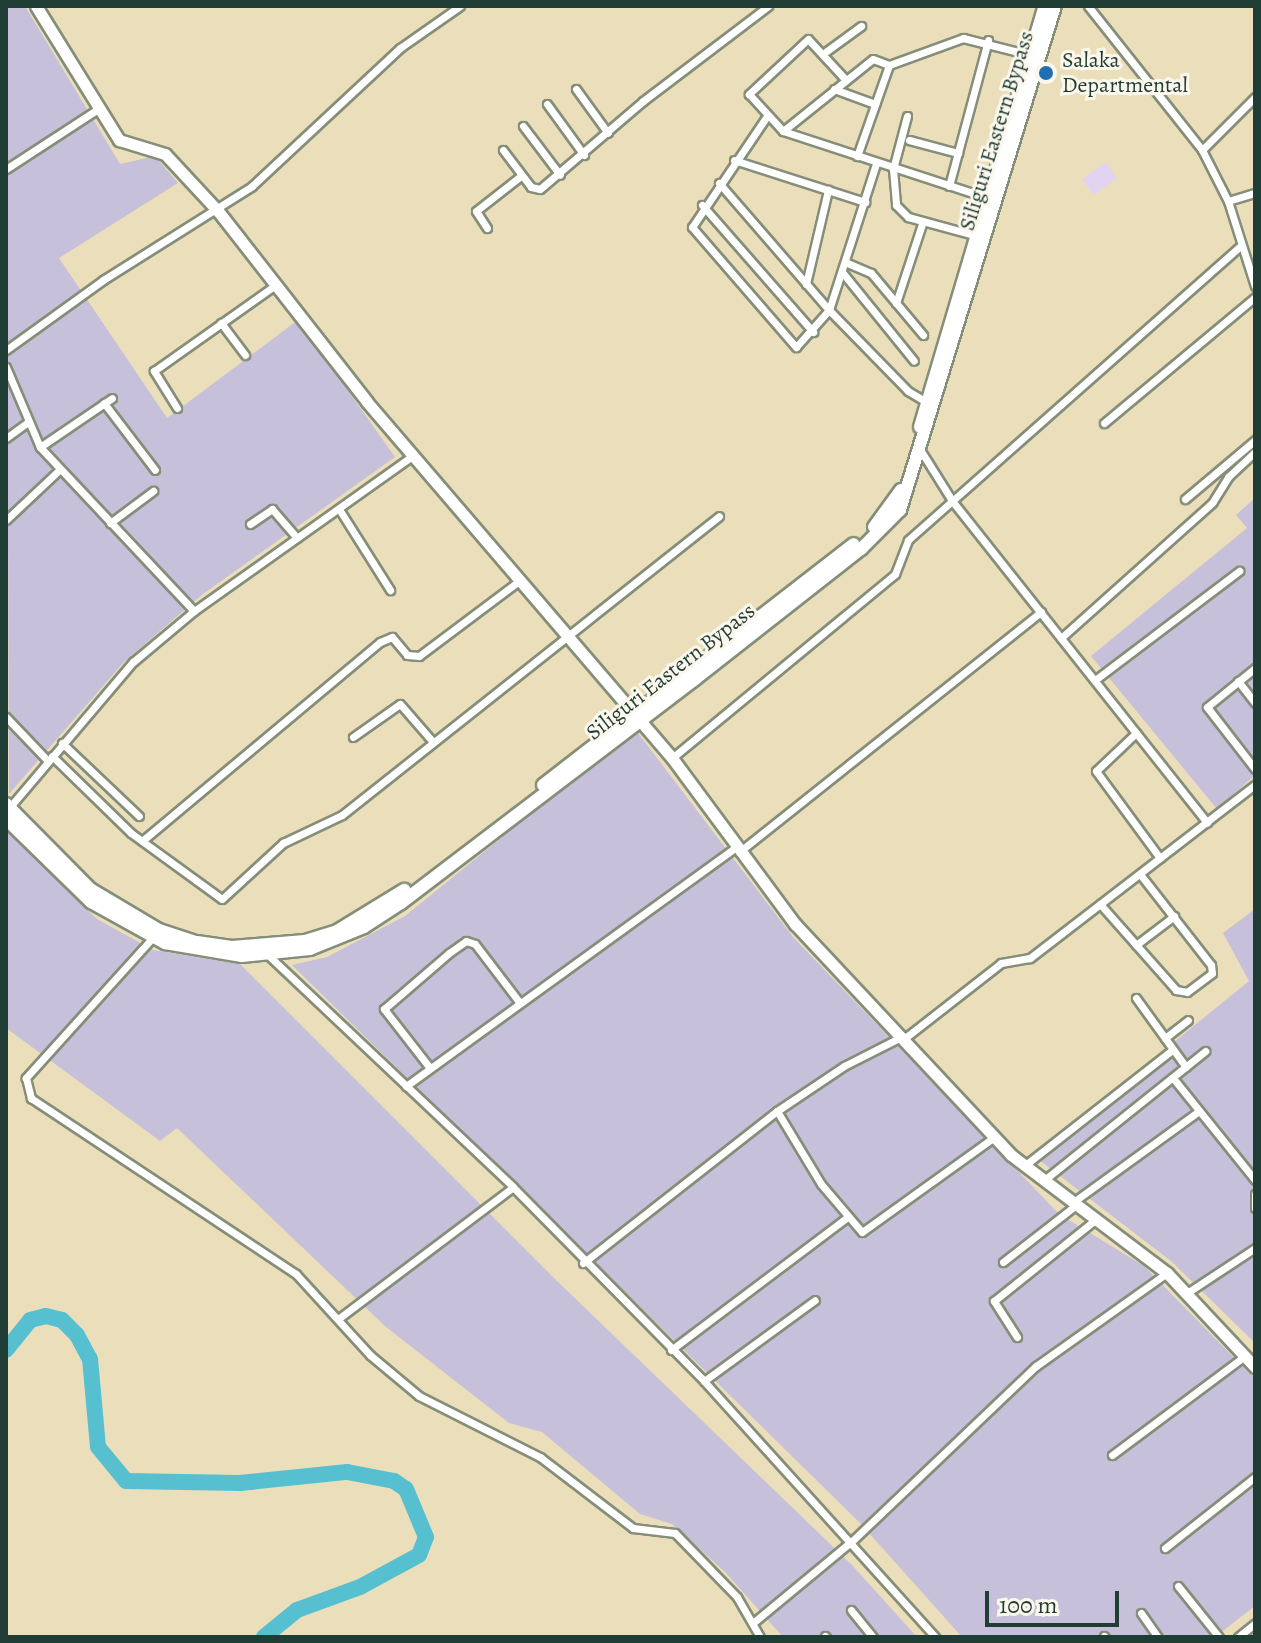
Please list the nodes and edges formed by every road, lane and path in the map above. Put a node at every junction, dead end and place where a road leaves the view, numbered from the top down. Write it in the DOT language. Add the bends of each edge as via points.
graph roads {
  1 [pos="36,6"];
  2 [pos="460,6"];
  3 [pos="768,6"];
  4 [pos="1045,6"];
  5 [pos="1055,6"];
  6 [pos="1088,6"];
  7 [pos="861,26"];
  8 [pos="988,40"];
  9 [pos="824,53"];
  10 [pos="1030,55"];
  11 [pos="889,65"];
  12 [pos="845,79"];
  13 [pos="576,89"];
  14 [pos="834,89"];
  15 [pos="1255,97"];
  16 [pos="547,104"];
  17 [pos="875,104"];
  18 [pos="101,107"];
  19 [pos="767,116"];
  20 [pos="907,116"];
  21 [pos="523,126"];
  22 [pos="783,131"];
  23 [pos="608,133"];
  24 [pos="909,140"];
  25 [pos="503,150"];
  26 [pos="1202,150"];
  27 [pos="958,153"];
  28 [pos="584,155"];
  29 [pos="857,156"];
  30 [pos="734,160"];
  31 [pos="876,164"];
  32 [pos="6,169"];
  33 [pos="893,169"];
  34 [pos="522,175"];
  35 [pos="560,175"];
  36 [pos="719,183"];
  37 [pos="949,186"];
  38 [pos="828,190"];
  39 [pos="1255,193"];
  40 [pos="985,197"];
  41 [pos="1228,201"];
  42 [pos="865,202"];
  43 [pos="702,205"];
  44 [pos="218,211"];
  45 [pos="923,221"];
  46 [pos="487,228"];
  47 [pos="974,235"];
  48 [pos="1239,247"];
  49 [pos="845,262"];
  50 [pos="842,272"];
  51 [pos="277,284"];
  52 [pos="806,284"];
  53 [pos="1255,286"];
  54 [pos="1255,297"];
  55 [pos="896,303"];
  56 [pos="829,310"];
  57 [pos="221,323"];
  58 [pos="813,332"];
  59 [pos="923,335"];
  60 [pos="6,350"];
  61 [pos="245,355"];
  62 [pos="914,361"];
  63 [pos="6,367"];
  64 [pos="112,398"];
  65 [pos="926,402"];
  66 [pos="104,403"];
  67 [pos="177,408"];
  68 [pos="27,423"];
  69 [pos="1104,423"];
  70 [pos="6,438"];
  71 [pos="1255,440"];
  72 [pos="40,447"];
  73 [pos="921,451"];
  74 [pos="1255,452"];
  75 [pos="412,456"];
  76 [pos="59,470"];
  77 [pos="155,470"];
  78 [pos="153,491"];
  79 [pos="1185,499"];
  80 [pos="953,502"];
  81 [pos="339,509"];
  82 [pos="719,516"];
  83 [pos="6,520"];
  84 [pos="110,523"];
  85 [pos="250,524"];
  86 [pos="297,538"];
  87 [pos="1239,571"];
  88 [pos="519,581"];
  89 [pos="390,590"];
  90 [pos="194,611"];
  91 [pos="1041,612"];
  92 [pos="564,636"];
  93 [pos="1061,638"];
  94 [pos="1255,668"];
  95 [pos="1095,680"];
  96 [pos="1238,681"];
  97 [pos="1255,703"];
  98 [pos="6,717"];
  99 [pos="637,718"];
  100 [pos="1136,733"];
  101 [pos="353,737"];
  102 [pos="433,742"];
  103 [pos="62,743"];
  104 [pos="50,758"];
  105 [pos="672,758"];
  106 [pos="1255,769"];
  107 [pos="1255,785"];
  108 [pos="7,811"];
  109 [pos="139,816"];
  110 [pos="1207,823"];
  111 [pos="142,841"];
  112 [pos="736,850"];
  113 [pos="1160,858"];
  114 [pos="1140,874"];
  115 [pos="1100,904"];
  116 [pos="1174,916"];
  117 [pos="156,934"];
  118 [pos="1136,945"];
  119 [pos="268,955"];
  120 [pos="1136,998"];
  121 [pos="520,1003"];
  122 [pos="1188,1020"];
  123 [pos="904,1037"];
  124 [pos="1165,1038"];
  125 [pos="1173,1049"];
  126 [pos="1205,1051"];
  127 [pos="1186,1067"];
  128 [pos="430,1068"];
  129 [pos="1173,1078"];
  130 [pos="406,1086"];
  131 [pos="777,1111"];
  132 [pos="1199,1111"];
  133 [pos="993,1138"];
  134 [pos="1023,1166"];
  135 [pos="1255,1180"];
  136 [pos="1043,1181"];
  137 [pos="513,1187"];
  138 [pos="1255,1194"];
  139 [pos="1073,1205"];
  140 [pos="1255,1208"];
  141 [pos="846,1218"];
  142 [pos="1095,1220"];
  143 [pos="1255,1248"];
  144 [pos="1003,1262"];
  145 [pos="583,1263"];
  146 [pos="1167,1273"];
  147 [pos="1187,1293"];
  148 [pos="815,1300"];
  149 [pos="338,1319"];
  150 [pos="1017,1337"];
  151 [pos="671,1350"];
  152 [pos="1245,1356"];
  153 [pos="1255,1367"];
  154 [pos="704,1381"];
  155 [pos="1112,1455"];
  156 [pos="1255,1477"];
  157 [pos="852,1541"];
  158 [pos="1165,1548"];
  159 [pos="1178,1586"];
  160 [pos="851,1610"];
  161 [pos="1141,1613"];
  162 [pos="754,1622"];
  163 [pos="1255,1623"];
  164 [pos="760,1637"];
  165 [pos="873,1637"];
  166 [pos="935,1637"];
  167 [pos="1158,1637"];
  168 [pos="1219,1637"];
  169 [pos="1238,1637"];
  1 -- 18 [label="street"];
  2 -- 44 [label="street" via="400,48 285,160"];
  3 -- 23 [label="street"];
  4 -- 10 [label="main road, Siliguri Eastern Bypass"];
  5 -- 73 [label="main road, Siliguri Eastern Bypass"];
  6 -- 26 [label="street"];
  7 -- 9 [label="street"];
  8 -- 10 [label="street"];
  8 -- 11 [label="street" via="948,41"];
  8 -- 27 [label="street"];
  9 -- 12 [label="street"];
  9 -- 19 [label="street" via="808,39 750,89"];
  10 -- 40 [label="main road, Siliguri Eastern Bypass"];
  11 -- 12 [label="street" via="873,59"];
  11 -- 17 [label="street"];
  12 -- 14 [label="street"];
  13 -- 23 [label="street"];
  14 -- 17 [label="street"];
  14 -- 22 [label="street"];
  15 -- 26 [label="street"];
  16 -- 28 [label="street"];
  17 -- 29 [label="street"];
  18 -- 32 [label="street"];
  18 -- 44 [label="street" via="124,145 158,149"];
  19 -- 22 [label="street"];
  19 -- 30 [label="street"];
  20 -- 33 [label="street"];
  21 -- 35 [label="street"];
  22 -- 29 [label="street"];
  23 -- 28 [label="street"];
  24 -- 27 [label="street"];
  25 -- 34 [label="street"];
  26 -- 41 [label="street"];
  27 -- 37 [label="street"];
  28 -- 35 [label="street"];
  29 -- 31 [label="street"];
  30 -- 36 [label="street"];
  30 -- 38 [label="street"];
  31 -- 33 [label="street"];
  31 -- 42 [label="street"];
  33 -- 37 [label="street"];
  33 -- 45 [label="street" via="896,205 903,214"];
  34 -- 35 [label="street" via="536,190"];
  34 -- 46 [label="street" via="476,211"];
  36 -- 43 [label="street"];
  36 -- 52 [label="street"];
  37 -- 40 [label="street"];
  38 -- 42 [label="street"];
  38 -- 52 [label="street"];
  39 -- 41 [label="street"];
  40 -- 47 [label="main road, Siliguri Eastern Bypass"];
  41 -- 48 [label="street"];
  42 -- 49 [label="street"];
  43 -- 58 [label="street"];
  43 -- 58 [label="street" via="692,221 695,234 793,345"];
  44 -- 51 [label="street"];
  44 -- 60 [label="street" via="103,280"];
  45 -- 47 [label="street"];
  45 -- 55 [label="street"];
  47 -- 65 [label="main road, Siliguri Eastern Bypass"];
  48 -- 53 [label="street"];
  48 -- 80 [label="street"];
  49 -- 50 [label="street"];
  49 -- 55 [label="street" via="871,273"];
  50 -- 56 [label="street"];
  50 -- 62 [label="street"];
  51 -- 57 [label="street"];
  51 -- 75 [label="street"];
  52 -- 56 [label="street"];
  54 -- 69 [label="street"];
  55 -- 59 [label="street"];
  56 -- 58 [label="street"];
  56 -- 65 [label="street" via="901,385"];
  57 -- 61 [label="street"];
  57 -- 67 [label="street" via="153,373"];
  63 -- 68 [label="street"];
  64 -- 66 [label="street"];
  65 -- 99 [label="main road, Siliguri Eastern Bypass" via="900,494 882,520"];
  66 -- 72 [label="street"];
  66 -- 77 [label="street"];
  68 -- 70 [label="street"];
  68 -- 72 [label="street"];
  71 -- 79 [label="street"];
  72 -- 76 [label="street"];
  73 -- 80 [label="street"];
  73 -- 99 [label="main road, Siliguri Eastern Bypass" via="907,496 882,530"];
  74 -- 93 [label="street" via="1226,479 1212,503"];
  75 -- 81 [label="street"];
  75 -- 88 [label="street"];
  76 -- 83 [label="street"];
  76 -- 84 [label="street"];
  78 -- 84 [label="street"];
  80 -- 91 [label="street"];
  80 -- 105 [label="street" via="904,545 895,574"];
  81 -- 86 [label="street"];
  81 -- 89 [label="street"];
  82 -- 92 [label="street" via="628,592"];
  84 -- 90 [label="street"];
  85 -- 86 [label="street" via="272,509"];
  86 -- 90 [label="street"];
  87 -- 95 [label="street"];
  88 -- 92 [label="street"];
  88 -- 111 [label="street" via="419,656 407,655 392,637 380,642"];
  90 -- 103 [label="street" via="133,662"];
  91 -- 93 [label="street"];
  91 -- 112 [label="street"];
  92 -- 99 [label="street"];
  92 -- 102 [label="street"];
  93 -- 95 [label="street"];
  94 -- 96 [label="street"];
  95 -- 100 [label="street"];
  96 -- 97 [label="street"];
  96 -- 106 [label="street" via="1207,707"];
  98 -- 104 [label="street"];
  99 -- 105 [label="street"];
  99 -- 117 [label="main road, Siliguri Eastern Bypass" via="408,887 337,931 305,941 232,947"];
  99 -- 119 [label="main road, Siliguri Eastern Bypass" via="364,927 310,949"];
  100 -- 110 [label="street"];
  100 -- 113 [label="street" via="1096,771"];
  101 -- 102 [label="street" via="400,704"];
  102 -- 111 [label="street" via="342,815 313,824 283,843 222,899"];
  103 -- 104 [label="street"];
  103 -- 109 [label="street"];
  104 -- 108 [label="street"];
  104 -- 111 [label="street"];
  105 -- 112 [label="street"];
  107 -- 110 [label="street"];
  108 -- 117 [label="main road, Siliguri Eastern Bypass" via="91,902"];
  110 -- 113 [label="street"];
  112 -- 121 [label="street"];
  112 -- 123 [label="street" via="795,924"];
  113 -- 114 [label="street"];
  114 -- 115 [label="street"];
  114 -- 116 [label="street"];
  115 -- 118 [label="street"];
  115 -- 123 [label="street" via="1030,958 1001,963"];
  116 -- 118 [label="street"];
  116 -- 118 [label="street" via="1212,973 1182,993"];
  117 -- 119 [label="main road, Siliguri Eastern Bypass" via="197,952"];
  117 -- 149 [label="street" via="36,1066 25,1092 118,1161 192,1200 289,1269"];
  119 -- 130 [label="street"];
  120 -- 124 [label="street"];
  121 -- 128 [label="street"];
  121 -- 128 [label="street" via="475,944 466,941 449,953 384,1009"];
  122 -- 124 [label="street"];
  123 -- 131 [label="street" via="844,1066"];
  123 -- 133 [label="street"];
  124 -- 125 [label="street"];
  125 -- 127 [label="street"];
  125 -- 134 [label="street"];
  126 -- 127 [label="street"];
  127 -- 129 [label="street"];
  128 -- 130 [label="street"];
  129 -- 132 [label="street"];
  129 -- 136 [label="street"];
  130 -- 137 [label="street"];
  131 -- 141 [label="street"];
  131 -- 145 [label="street"];
  132 -- 135 [label="street"];
  132 -- 139 [label="street"];
  133 -- 134 [label="street"];
  133 -- 141 [label="street" via="870,1230 862,1232"];
  134 -- 136 [label="street"];
  136 -- 139 [label="street"];
  137 -- 145 [label="street"];
  137 -- 149 [label="street"];
  138 -- 140 [label="street"];
  139 -- 142 [label="street"];
  139 -- 144 [label="street"];
  141 -- 151 [label="street"];
  142 -- 146 [label="street"];
  142 -- 150 [label="street" via="994,1301"];
  143 -- 147 [label="street"];
  145 -- 151 [label="street"];
  146 -- 147 [label="street"];
  146 -- 157 [label="street" via="1036,1366"];
  147 -- 152 [label="street"];
  148 -- 154 [label="street"];
  149 -- 162 [label="street" via="370,1355 419,1396 540,1457 633,1528 675,1533 724,1582"];
  151 -- 154 [label="street"];
  152 -- 153 [label="street"];
  152 -- 155 [label="street"];
  154 -- 157 [label="street"];
  156 -- 158 [label="street"];
  157 -- 162 [label="street"];
  157 -- 166 [label="street"];
  159 -- 168 [label="street"];
  160 -- 165 [label="street"];
  161 -- 167 [label="street"];
  162 -- 164 [label="street"];
  163 -- 169 [label="street"];
}
